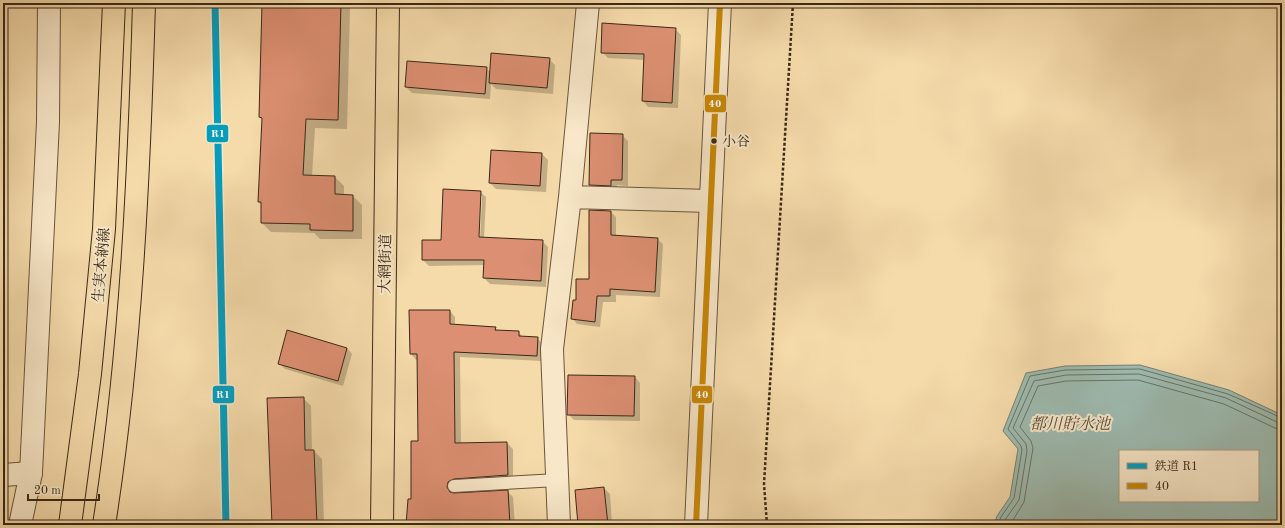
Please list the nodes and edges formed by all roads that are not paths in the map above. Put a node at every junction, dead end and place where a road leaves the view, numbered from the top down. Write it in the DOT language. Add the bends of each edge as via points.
graph roads {
  1 [pos="49,3"];
  2 [pos="114,3"];
  3 [pos="144,3"];
  4 [pos="388,3"];
  5 [pos="588,3"];
  6 [pos="720,3"];
  7 [pos="570,197"];
  8 [pos="710,201"];
  9 [pos="31,473"];
  10 [pos="3,475"];
  11 [pos="557,480"];
  12 [pos="454,486"];
  13 [pos="20,525"];
  14 [pos="70,525"];
  15 [pos="104,525"];
  16 [pos="382,525"];
  17 [pos="559,525"];
  18 [pos="696,525"];
  1 -- 9 [label="street" via="48,122"];
  2 -- 14 [label="main road, 生実本納線" via="104,229 90,374"];
  3 -- 15 [label="main road, 生実本納線" via="130,302 112,477"];
  4 -- 16 [label="main road, 大網街道"];
  5 -- 7 [label="street"];
  6 -- 8 [label="street"];
  7 -- 8 [label="street"];
  7 -- 11 [label="street" via="552,349"];
  8 -- 18 [label="street"];
  9 -- 10 [label="street"];
  9 -- 13 [label="street"];
  11 -- 12 [label="lane"];
  11 -- 17 [label="street"];
}
